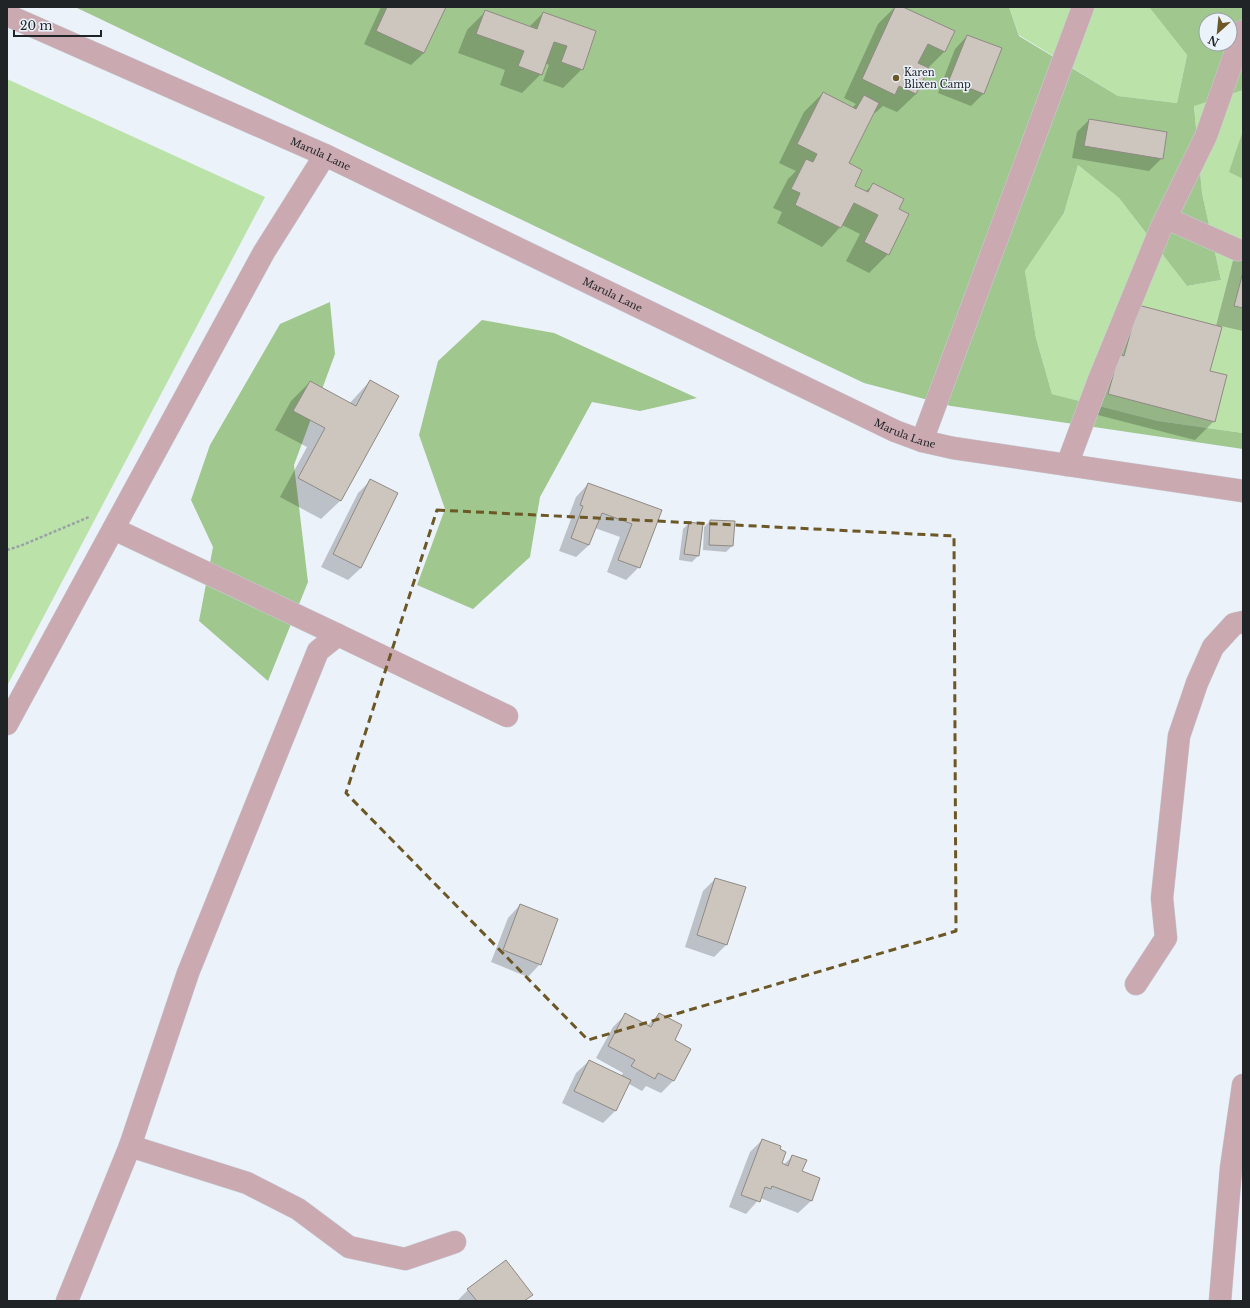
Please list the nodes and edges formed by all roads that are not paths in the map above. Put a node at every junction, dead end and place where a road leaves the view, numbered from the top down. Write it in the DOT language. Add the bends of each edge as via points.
graph roads {
  1 [pos="1083,7"];
  2 [pos="7,15"];
  3 [pos="1243,31"];
  4 [pos="325,155"];
  5 [pos="1166,218"];
  6 [pos="1238,250"];
  7 [pos="922,440"];
  8 [pos="1067,465"];
  9 [pos="1243,491"];
  10 [pos="114,529"];
  11 [pos="1243,622"];
  12 [pos="338,635"];
  13 [pos="507,716"];
  14 [pos="7,724"];
  15 [pos="1136,984"];
  16 [pos="1243,1085"];
  17 [pos="130,1146"];
  18 [pos="454,1242"];
  19 [pos="66,1301"];
  20 [pos="1220,1301"];
  1 -- 7 [label="street"];
  2 -- 4 [label="street, Marula Lane"];
  3 -- 5 [label="street" via="1206,136"];
  4 -- 7 [label="street, Marula Lane" via="854,413"];
  4 -- 10 [label="street" via="264,252"];
  5 -- 6 [label="street"];
  5 -- 8 [label="street" via="1098,382"];
  7 -- 8 [label="street, Marula Lane" via="953,448"];
  8 -- 9 [label="street, Marula Lane"];
  10 -- 12 [label="street"];
  10 -- 14 [label="street"];
  11 -- 15 [label="street" via="1234,624 1213,647 1197,682 1179,736 1162,898 1166,938"];
  12 -- 13 [label="street"];
  12 -- 17 [label="street" via="318,651 188,973"];
  16 -- 20 [label="street" via="1231,1168"];
  17 -- 18 [label="street" via="247,1183 298,1209 349,1247 405,1259"];
  17 -- 19 [label="street"];
}
